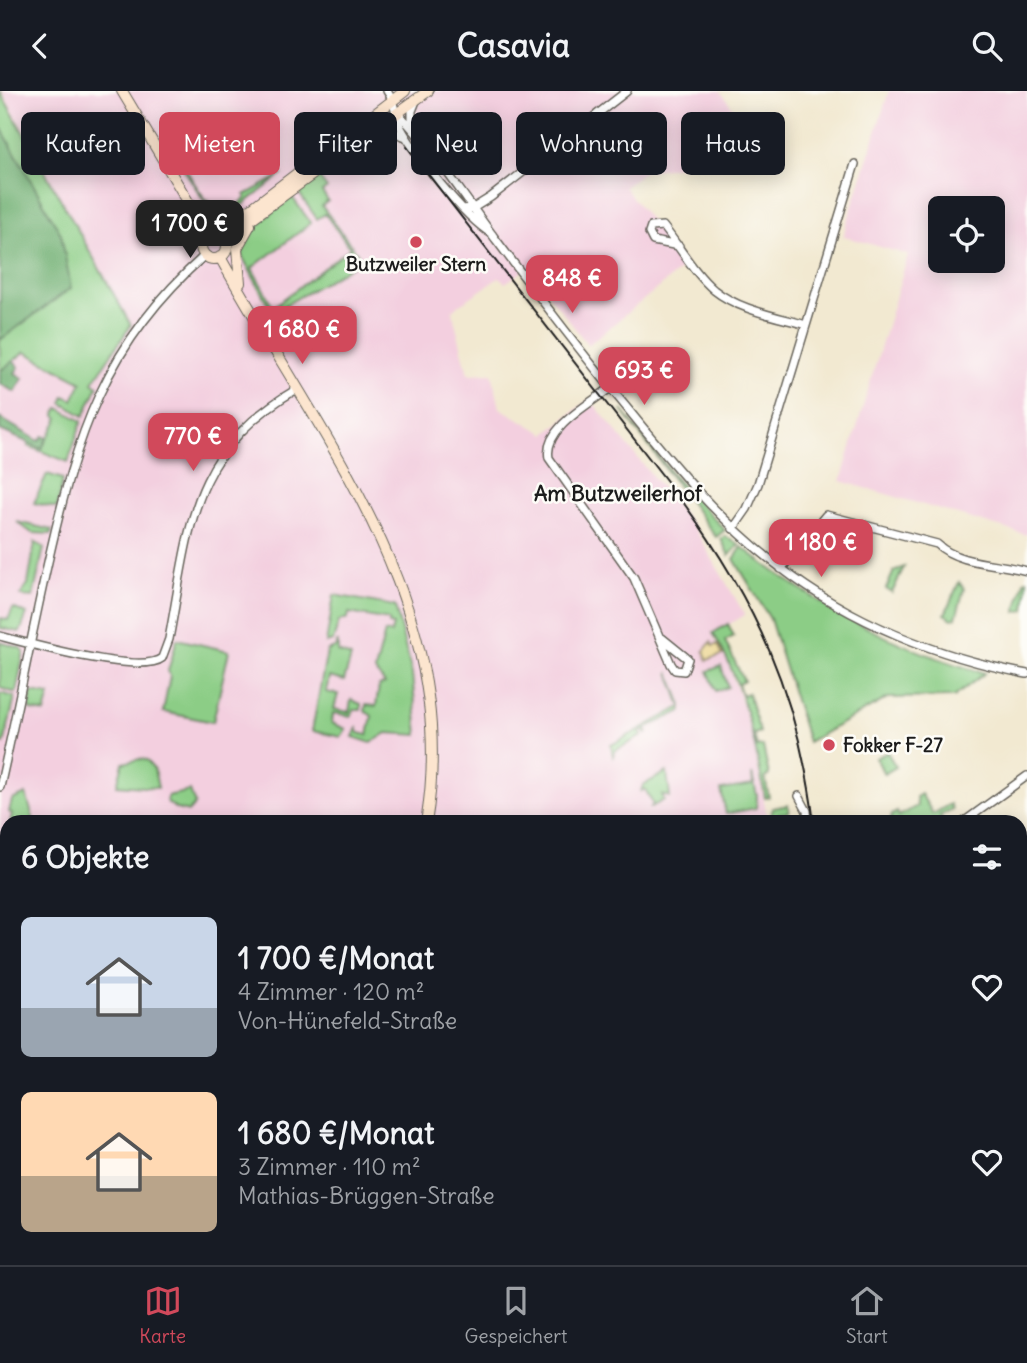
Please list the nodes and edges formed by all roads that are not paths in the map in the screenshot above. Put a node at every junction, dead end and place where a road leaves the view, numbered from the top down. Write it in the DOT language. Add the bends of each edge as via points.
graph roads {
  1 [pos="122,91"];
  2 [pos="387,91"];
  3 [pos="405,91"];
  4 [pos="428,91"];
  5 [pos="627,91"];
  6 [pos="418,99"];
  7 [pos="394,100"];
  8 [pos="396,111"];
  9 [pos="412,112"];
  10 [pos="411,126"];
  11 [pos="397,133"];
  12 [pos="407,137"];
  13 [pos="855,164"];
  14 [pos="312,175"];
  15 [pos="450,175"];
  16 [pos="188,201"];
  17 [pos="260,204"];
  18 [pos="475,207"];
  19 [pos="464,209"];
  20 [pos="258,215"];
  21 [pos="213,234"];
  22 [pos="492,234"];
  23 [pos="227,244"];
  24 [pos="679,246"];
  25 [pos="205,255"];
  26 [pos="220,257"];
  27 [pos="239,287"];
  28 [pos="806,325"];
  29 [pos="610,388"];
  30 [pos="297,389"];
  31 [pos="733,529"];
  32 [pos="782,569"];
  33 [pos="1027,571"];
  34 [pos="0,636"];
  35 [pos="662,638"];
  36 [pos="30,644"];
  37 [pos="1027,674"];
  38 [pos="4,750"];
  39 [pos="1027,776"];
  40 [pos="0,787"];
  41 [pos="799,796"];
  42 [pos="426,815"];
  43 [pos="807,815"];
  44 [pos="973,815"];
  1 -- 16 [label="street"];
  2 -- 7 [label="street"];
  3 -- 7 [label="street"];
  4 -- 6 [label="street"];
  5 -- 18 [label="street"];
  6 -- 8 [label="street"];
  6 -- 9 [label="street"];
  7 -- 8 [label="street"];
  7 -- 17 [label="street"];
  8 -- 10 [label="street"];
  8 -- 12 [label="street"];
  11 -- 12 [label="street"];
  12 -- 19 [label="street"];
  13 -- 28 [label="street"];
  14 -- 20 [label="street"];
  15 -- 18 [label="street"];
  16 -- 17 [label="street" via="222,221"];
  16 -- 21 [label="street"];
  17 -- 21 [label="street"];
  18 -- 19 [label="street"];
  18 -- 22 [label="street"];
  19 -- 22 [label="street"];
  20 -- 23 [label="street"];
  20 -- 27 [label="street" via="238,244"];
  21 -- 23 [label="street"];
  21 -- 25 [label="street" via="201,243"];
  22 -- 29 [label="street"];
  23 -- 26 [label="street"];
  24 -- 28 [label="street" via="709,285 725,297"];
  25 -- 26 [label="street"];
  25 -- 36 [label="street" via="141,321 86,420 69,470"];
  26 -- 27 [label="street"];
  27 -- 30 [label="street"];
  28 -- 31 [label="street" via="758,484"];
  29 -- 31 [label="street"];
  29 -- 35 [label="street" via="556,431 549,442 549,458 634,578"];
  30 -- 36 [label="street" via="249,422 207,477 192,517 162,658 145,665"];
  30 -- 42 [label="street" via="373,519 410,611 431,713"];
  31 -- 32 [label="street"];
  32 -- 33 [label="street" via="826,515"];
  32 -- 37 [label="street" via="830,601 908,640"];
  34 -- 36 [label="street"];
  35 -- 35 [label="street" via="688,659 684,671 675,670"];
  36 -- 38 [label="street"];
  38 -- 40 [label="street"];
  39 -- 44 [label="street"];
  41 -- 43 [label="street"];
}
